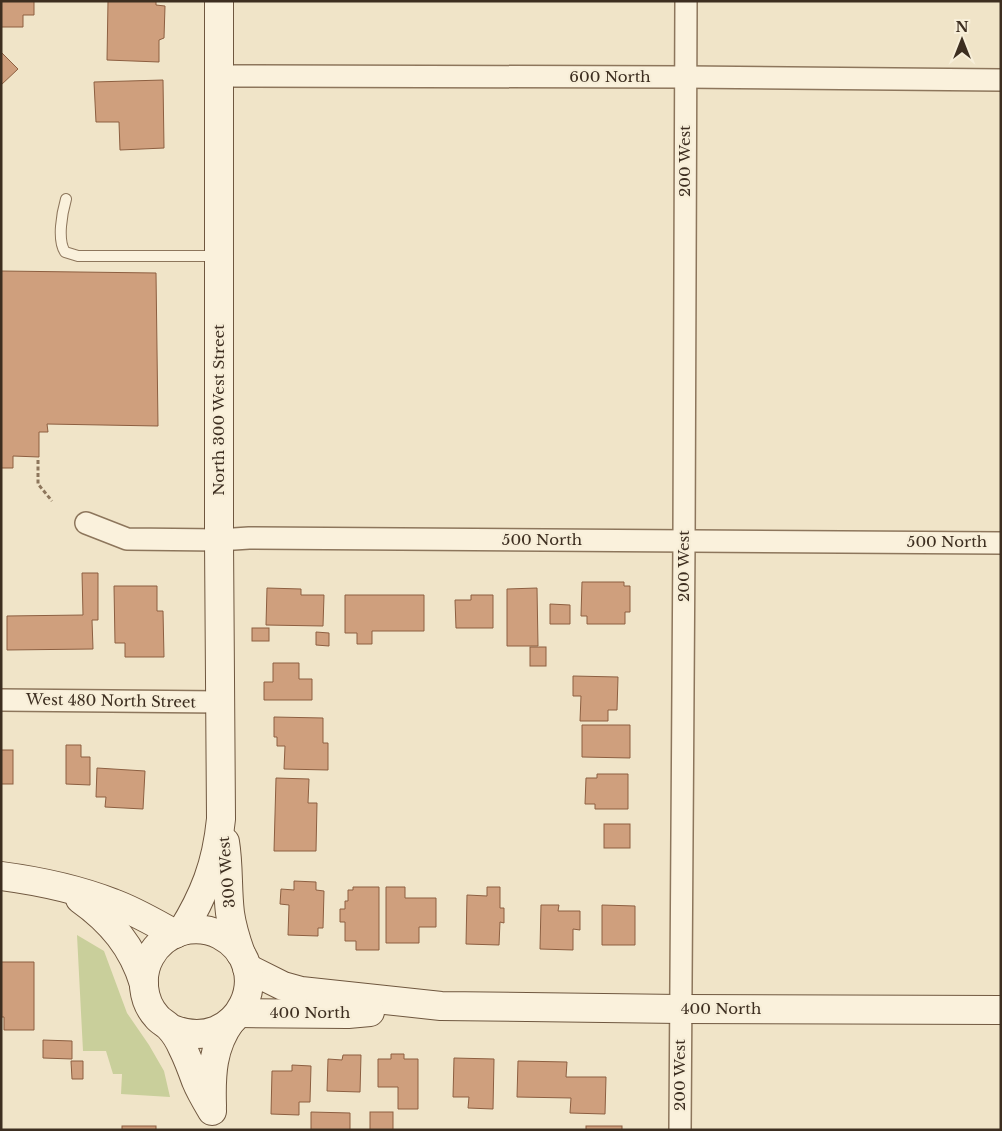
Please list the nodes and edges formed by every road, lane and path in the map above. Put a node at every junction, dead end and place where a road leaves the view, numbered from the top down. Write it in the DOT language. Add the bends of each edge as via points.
graph roads {
  1 [pos="219,1"];
  2 [pos="686,1"];
  3 [pos="218,76"];
  4 [pos="685,77"];
  5 [pos="1001,80"];
  6 [pos="66,199"];
  7 [pos="219,256"];
  8 [pos="38,460"];
  9 [pos="52,501"];
  10 [pos="86,523"];
  11 [pos="219,540"];
  12 [pos="684,541"];
  13 [pos="1001,543"];
  14 [pos="1,700"];
  15 [pos="221,702"];
  16 [pos="221,819"];
  17 [pos="1,876"];
  18 [pos="62,888"];
  19 [pos="179,933"];
  20 [pos="244,961"];
  21 [pos="144,984"];
  22 [pos="441,1006"];
  23 [pos="680,1009"];
  24 [pos="1001,1010"];
  25 [pos="235,1017"];
  26 [pos="170,1028"];
  27 [pos="214,1120"];
  28 [pos="680,1130"];
  1 -- 3 [label="main road, North 300 West Street"];
  2 -- 4 [label="street, 200 West"];
  3 -- 4 [label="street, 600 North"];
  3 -- 7 [label="main road, North 300 West Street"];
  4 -- 5 [label="street, 600 North"];
  4 -- 12 [label="street, 200 West"];
  6 -- 7 [label="lane" via="62,215 62,247 65,252 78,256"];
  7 -- 11 [label="main road, North 300 West Street"];
  8 -- 9 [label="path" via="38,484"];
  10 -- 11 [label="street, 500 North" via="127,539"];
  11 -- 12 [label="street, 500 North"];
  11 -- 15 [label="main road, North 300 West Street"];
  12 -- 13 [label="street, 500 North"];
  12 -- 23 [label="street, 200 West"];
  14 -- 15 [label="street, West 480 North Street"];
  15 -- 16 [label="main road, North 300 West Street"];
  16 -- 19 [label="main road, 300 West" via="208,880 197,906"];
  16 -- 20 [label="main road, 300 West" via="230,913"];
  17 -- 18 [label="main road"];
  18 -- 19 [label="main road" via="114,904"];
  18 -- 21 [label="main road" via="93,908 118,932 135,960"];
  19 -- 20 [label="main road" via="199,930 216,933 231,942"];
  19 -- 21 [label="main road" via="166,939 152,954"];
  20 -- 22 [label="main road, 400 North" via="283,986 301,991"];
  20 -- 25 [label="main road" via="247,996"];
  21 -- 26 [label="main road" via="147,1001 156,1016"];
  22 -- 23 [label="main road, 400 North"];
  22 -- 25 [label="main road, 400 North" via="348,1014"];
  23 -- 24 [label="main road, 400 North"];
  23 -- 28 [label="street, 200 West"];
  25 -- 26 [label="main road" via="222,1028 202,1034"];
  25 -- 27 [label="main road" via="223,1032 216,1052 212,1074"];
  26 -- 27 [label="main road" via="183,1048"];
}
